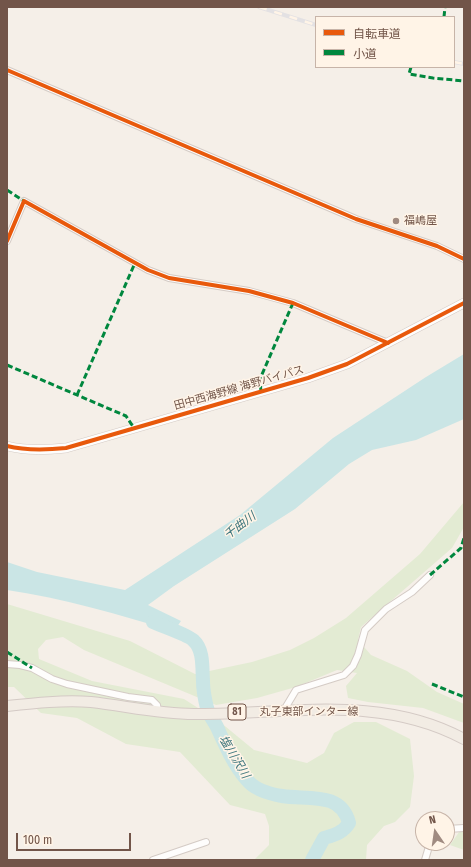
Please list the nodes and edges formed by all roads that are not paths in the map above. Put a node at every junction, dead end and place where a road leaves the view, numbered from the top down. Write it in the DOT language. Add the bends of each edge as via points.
graph roads {
  1 [pos="7,70"];
  2 [pos="7,241"];
  3 [pos="464,260"];
  4 [pos="464,303"];
  5 [pos="388,342"];
  6 [pos="7,446"];
  7 [pos="430,576"];
  8 [pos="7,664"];
  9 [pos="7,706"];
  10 [pos="284,710"];
  11 [pos="158,712"];
  12 [pos="464,739"];
  13 [pos="206,842"];
  14 [pos="153,860"];
  1 -- 3 [label="street" via="356,219 437,246"];
  2 -- 5 [label="street" via="24,201 148,270 169,278 277,298"];
  4 -- 5 [label="street, 田中西海野線 海野バイパス"];
  5 -- 6 [label="street, 田中西海野線 海野バイパス" via="328,372 66,448 45,450"];
  7 -- 10 [label="street" via="386,609 365,630 353,666 344,675 296,690"];
  8 -- 11 [label="street" via="32,668 67,684 152,700"];
  9 -- 11 [label="main road, 丸子東部インター線 / 81" via="68,701"];
  10 -- 11 [label="main road, 丸子東部インター線 / 81" via="193,714"];
  10 -- 12 [label="main road, 丸子東部インター線 / 81" via="348,710 398,716 425,722"];
  13 -- 14 [label="street"];
}
